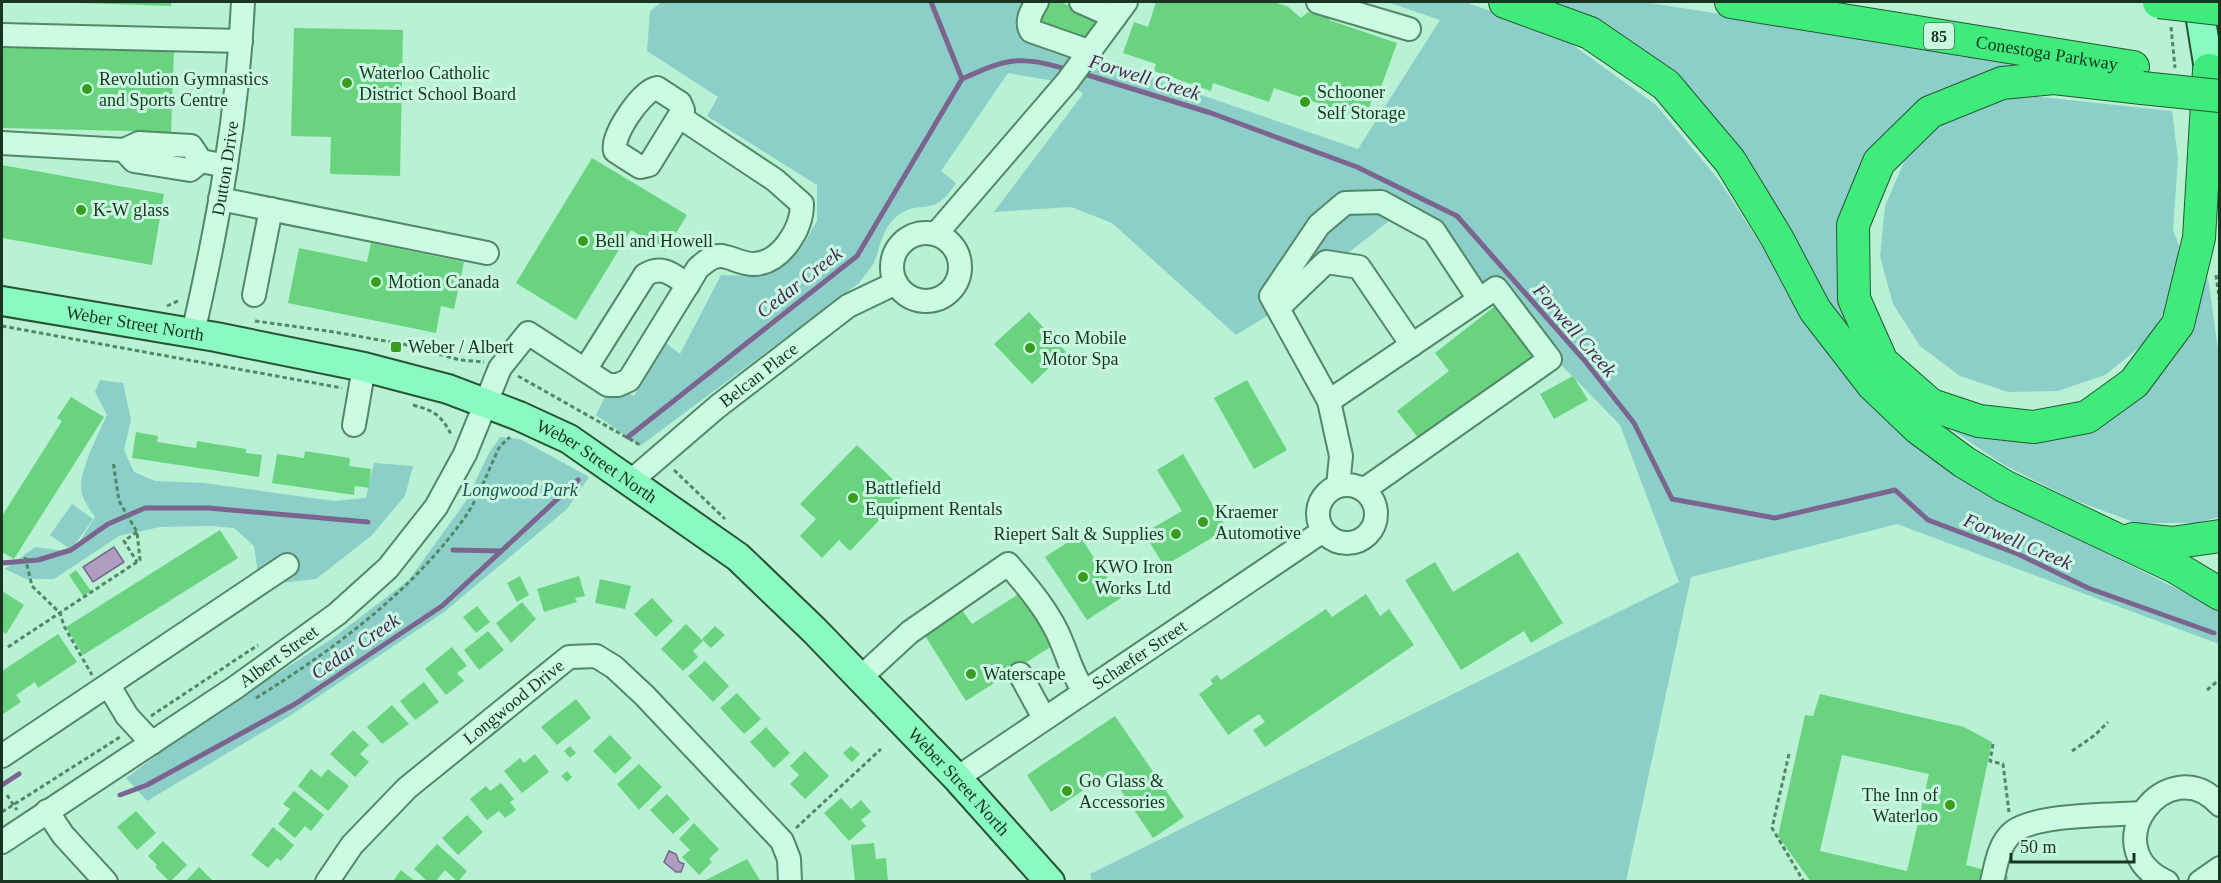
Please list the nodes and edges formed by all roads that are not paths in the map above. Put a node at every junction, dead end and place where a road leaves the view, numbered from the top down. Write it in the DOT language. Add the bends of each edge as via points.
graph roads {
  1 [pos="243,2"];
  2 [pos="1037,2"];
  3 [pos="1081,2"];
  4 [pos="1317,2"];
  5 [pos="1505,2"];
  6 [pos="1731,2"];
  7 [pos="2159,2"];
  8 [pos="2198,2"];
  9 [pos="1120,9"];
  10 [pos="2220,9"];
  11 [pos="1409,29"];
  12 [pos="2,35"];
  13 [pos="241,41"];
  14 [pos="1090,53"];
  15 [pos="2144,78"];
  16 [pos="2216,82"];
  17 [pos="680,117"];
  18 [pos="2,142"];
  19 [pos="2220,142"];
  20 [pos="226,166"];
  21 [pos="220,199"];
  22 [pos="271,209"];
  23 [pos="936,234"];
  24 [pos="487,253"];
  25 [pos="897,283"];
  26 [pos="688,285"];
  27 [pos="254,295"];
  28 [pos="1479,299"];
  29 [pos="2,301"];
  30 [pos="1278,308"];
  31 [pos="194,333"];
  32 [pos="1412,345"];
  33 [pos="585,370"];
  34 [pos="361,380"];
  35 [pos="1329,401"];
  36 [pos="487,404"];
  37 [pos="354,425"];
  38 [pos="631,481"];
  39 [pos="1338,486"];
  40 [pos="1365,489"];
  41 [pos="2078,522"];
  42 [pos="1323,531"];
  43 [pos="2220,536"];
  44 [pos="287,566"];
  45 [pos="2220,594"];
  46 [pos="1020,674"];
  47 [pos="860,678"];
  48 [pos="105,688"];
  49 [pos="1083,690"];
  50 [pos="1044,718"];
  51 [pos="152,743"];
  52 [pos="2,756"];
  53 [pos="957,778"];
  54 [pos="2220,805"];
  55 [pos="47,812"];
  56 [pos="2140,813"];
  57 [pos="2,842"];
  58 [pos="2220,868"];
  59 [pos="106,882"];
  60 [pos="327,882"];
  61 [pos="790,882"];
  62 [pos="1050,882"];
  63 [pos="1992,882"];
  64 [pos="2167,882"];
  65 [pos="2200,882"];
  1 -- 13 [label="street, Dutton Drive"];
  2 -- 14 [label="street" via="1030,13 1031,31"];
  3 -- 9 [label="street"];
  4 -- 11 [label="street"];
  5 -- 41 [label="highway" via="1590,33 1666,85 1730,161 1815,310 1873,385 1918,428 1964,462"];
  6 -- 15 [label="highway, Conestoga Parkway / 85"];
  7 -- 10 [label="highway, bridge"];
  8 -- 16 [label="main road"];
  9 -- 14 [label="street"];
  12 -- 13 [label="street"];
  13 -- 20 [label="street, Dutton Drive"];
  14 -- 23 [label="street"];
  15 -- 16 [label="highway, Conestoga Parkway / 85"];
  15 -- 16 [label="highway" via="2054,78 2002,83 1930,112 1879,162 1853,225 1854,299 1882,362 1931,405 1979,421 2034,427 2087,417 2134,384 2178,324 2199,238"];
  16 -- 19 [label="main road"];
  17 -- 26 [label="street" via="775,180 802,204 802,218 792,238 775,257 757,264 722,256 711,258 698,268"];
  18 -- 20 [label="street" via="124,150 139,143 192,146 201,161"];
  20 -- 21 [label="street, Dutton Drive"];
  21 -- 22 [label="street"];
  21 -- 31 [label="street, Dutton Drive"];
  22 -- 24 [label="street"];
  22 -- 27 [label="street"];
  23 -- 25 [label="street" via="916,234 900,245 892,263"];
  23 -- 25 [label="street" via="952,245 960,262 952,288 946,295 928,301 909,296"];
  25 -- 38 [label="street, Belcan Place" via="848,306 717,407"];
  26 -- 33 [label="street" via="629,380 608,385"];
  26 -- 33 [label="street" via="662,269 645,275"];
  28 -- 30 [label="street" via="1434,231 1381,202 1345,203 1319,225 1271,296"];
  28 -- 32 [label="street"];
  28 -- 40 [label="street" via="1496,288 1550,359"];
  29 -- 31 [label="main road, Weber Street North"];
  30 -- 32 [label="street" via="1326,262 1359,267"];
  30 -- 35 [label="street"];
  31 -- 34 [label="main road, Weber Street North"];
  32 -- 35 [label="street"];
  33 -- 36 [label="street, Albert Street" via="528,333 500,368"];
  34 -- 36 [label="main road, Weber Street North" via="448,389"];
  34 -- 37 [label="street"];
  35 -- 39 [label="street" via="1341,456"];
  36 -- 38 [label="main road, Weber Street North" via="569,439"];
  36 -- 51 [label="street, Albert Street" via="436,507 388,568 337,614"];
  38 -- 47 [label="main road, Weber Street North" via="738,557"];
  39 -- 40 [label="street"];
  39 -- 42 [label="street" via="1323,496 1319,505"];
  40 -- 42 [label="street" via="1376,506 1377,516 1369,535 1350,543 1340,542"];
  41 -- 43 [label="highway" via="2134,540 2172,543"];
  41 -- 45 [label="highway" via="2175,567"];
  42 -- 49 [label="street, Schaefer Street"];
  44 -- 48 [label="street"];
  46 -- 50 [label="street"];
  47 -- 49 [label="street" via="910,632 1008,564 1063,643 1070,670"];
  47 -- 53 [label="main road, Weber Street North"];
  48 -- 51 [label="street"];
  48 -- 52 [label="street"];
  49 -- 50 [label="street, Schaefer Street"];
  50 -- 53 [label="street, Schaefer Street"];
  51 -- 55 [label="street, Albert Street"];
  53 -- 62 [label="main road, Weber Street North"];
  54 -- 56 [label="street" via="2195,789 2178,788 2162,793"];
  55 -- 57 [label="street, Albert Street"];
  55 -- 59 [label="street"];
  56 -- 63 [label="street" via="2041,820 2014,831 2001,847"];
  56 -- 64 [label="street" via="2135,830 2142,862"];
  58 -- 65 [label="street"];
  60 -- 61 [label="street, Longwood Drive" via="352,845 416,780 569,657 596,656 645,696 782,841 789,860"];
}
